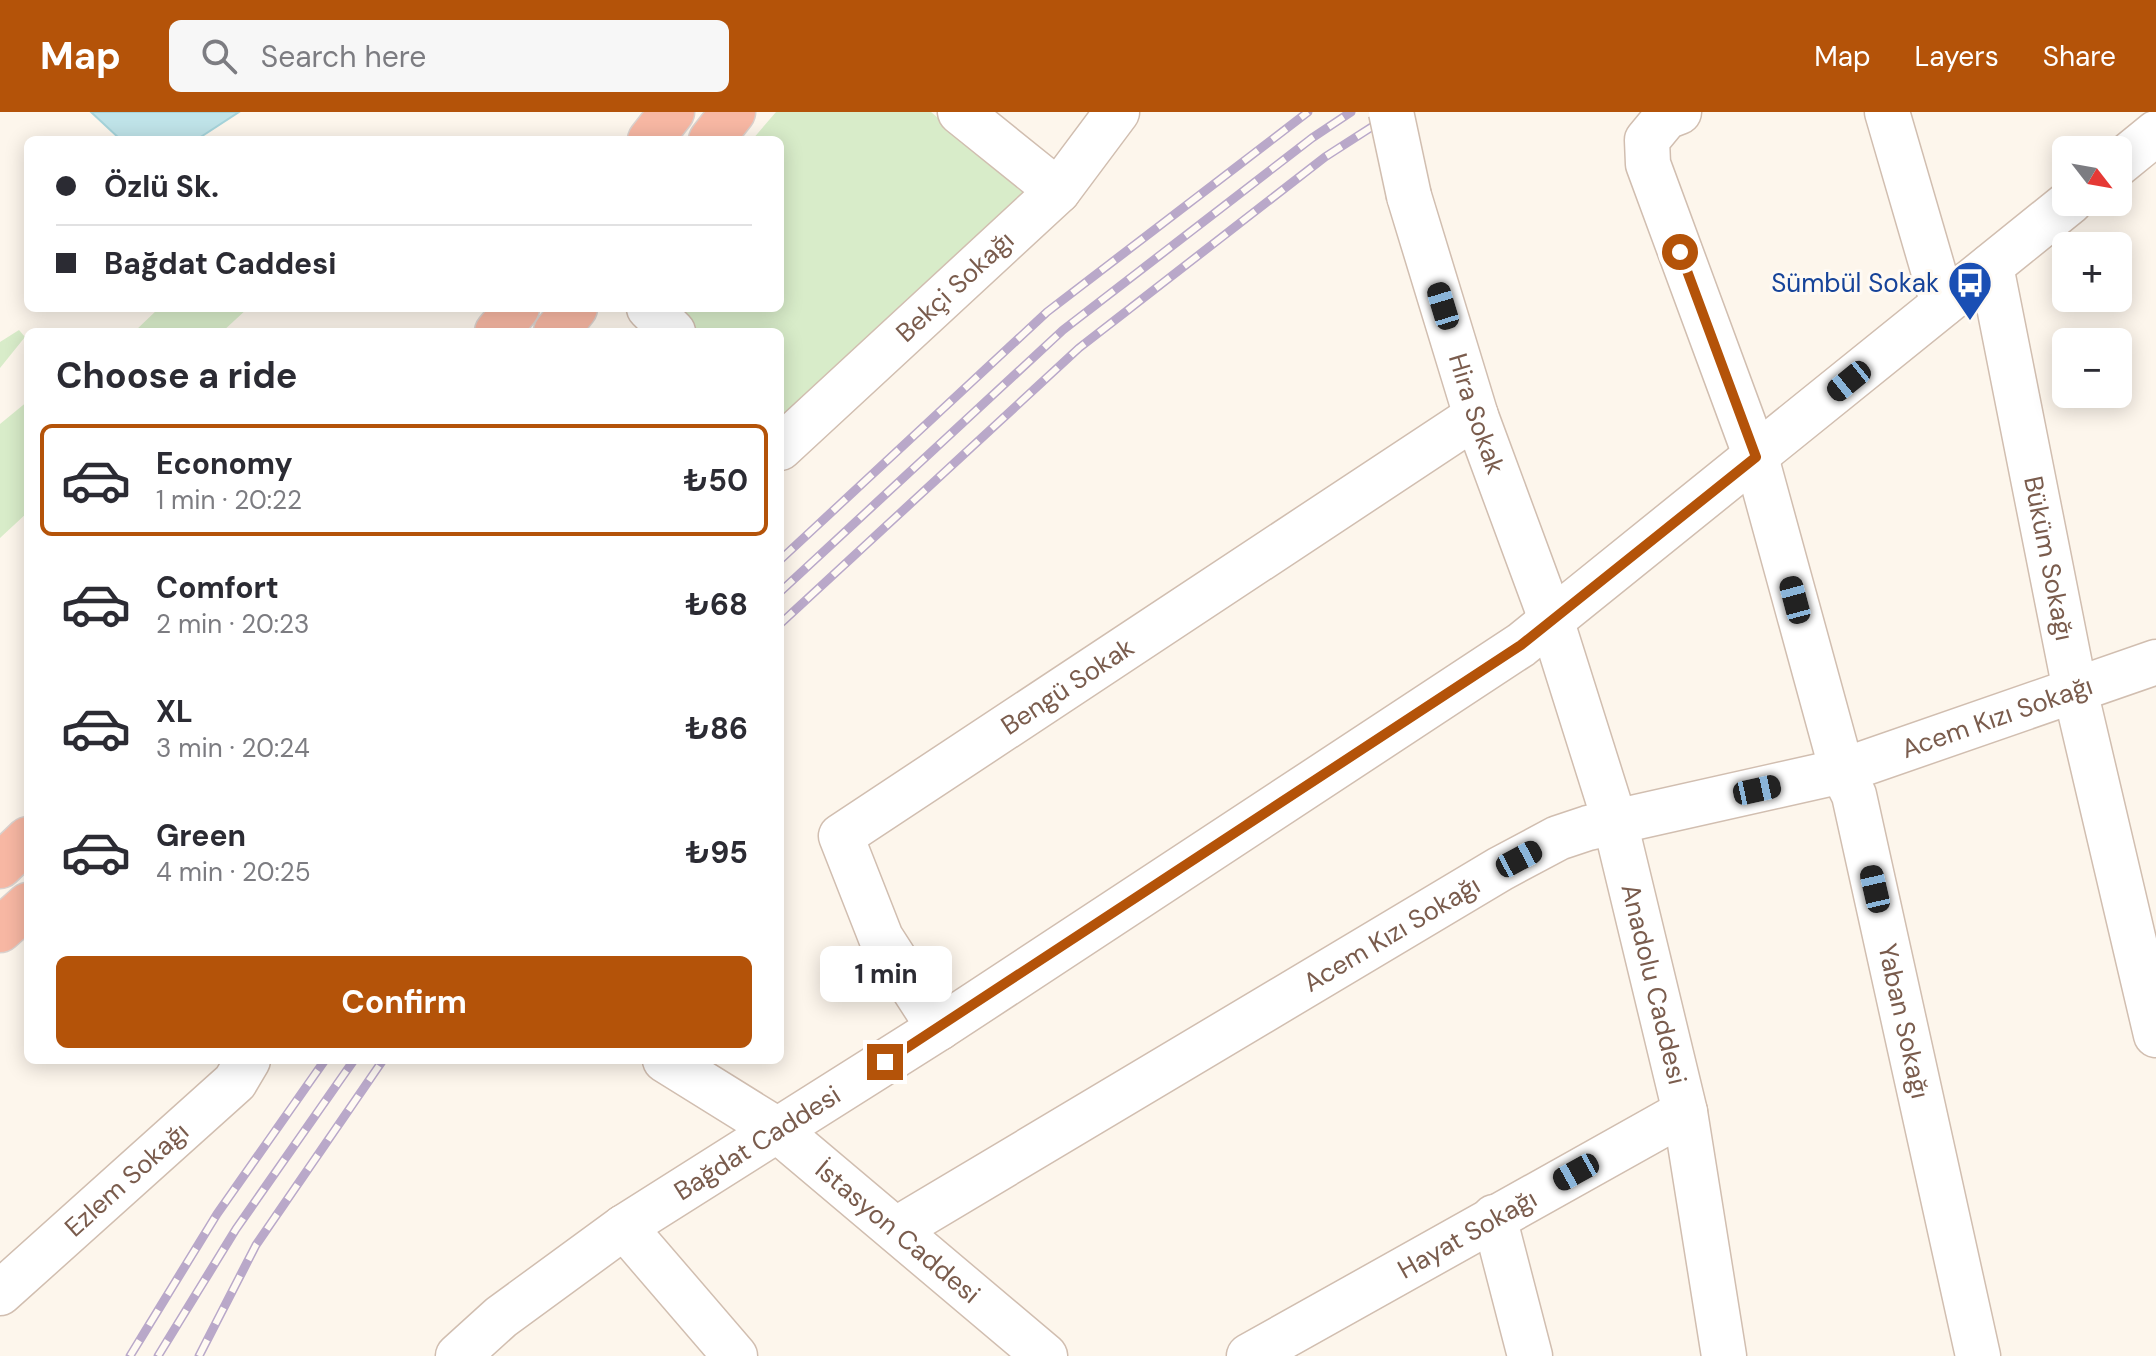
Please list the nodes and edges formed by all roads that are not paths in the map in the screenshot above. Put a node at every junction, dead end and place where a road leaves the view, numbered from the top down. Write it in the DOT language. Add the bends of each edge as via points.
graph roads {
  1 [pos="672,112"];
  2 [pos="733,112"];
  3 [pos="960,112"];
  4 [pos="1117,112"];
  5 [pos="1391,112"];
  6 [pos="1679,112"];
  7 [pos="1887,112"];
  8 [pos="2156,133"];
  9 [pos="653,136"];
  10 [pos="714,136"];
  11 [pos="2132,153"];
  12 [pos="1058,191"];
  13 [pos="2053,216"];
  14 [pos="1991,266"];
  15 [pos="1943,304"];
  16 [pos="514,312"];
  17 [pos="572,312"];
  18 [pos="653,312"];
  19 [pos="500,328"];
  20 [pos="559,328"];
  21 [pos="669,328"];
  22 [pos="1476,416"];
  23 [pos="784,441"];
  24 [pos="1756,457"];
  25 [pos="1551,619"];
  26 [pos="2156,662"];
  27 [pos="2075,690"];
  28 [pos="1842,771"];
  29 [pos="1615,822"];
  30 [pos="24,843"];
  31 [pos="0,866"];
  32 [pos="24,909"];
  33 [pos="0,930"];
  34 [pos="939,1028"];
  35 [pos="2156,1035"];
  36 [pos="246,1064"];
  37 [pos="671,1064"];
  38 [pos="1685,1112"];
  39 [pos="776,1129"];
  40 [pos="1494,1217"];
  41 [pos="624,1227"];
  42 [pos="897,1229"];
  43 [pos="0,1293"];
  44 [pos="458,1356"];
  45 [pos="735,1356"];
  46 [pos="1045,1356"];
  47 [pos="1249,1356"];
  48 [pos="1530,1356"];
  49 [pos="1724,1356"];
  50 [pos="1978,1356"];
  1 -- 9 [label="highway"];
  2 -- 10 [label="highway"];
  3 -- 12 [label="street"];
  4 -- 12 [label="street, Bekçi Sokağı"];
  5 -- 22 [label="street, Hira Sokak, bridge" via="1409,196"];
  6 -- 24 [label="street, Yaban Sokağı" via="1666,117 1647,140 1648,164"];
  7 -- 15 [label="street"];
  8 -- 11 [label="street"];
  12 -- 23 [label="street, Bekçi Sokağı"];
  13 -- 14 [label="street, Bağdat Caddesi"];
  14 -- 15 [label="street, Bağdat Caddesi"];
  14 -- 27 [label="street, Büküm Sokağı"];
  15 -- 24 [label="street, Bağdat Caddesi"];
  16 -- 19 [label="highway"];
  17 -- 20 [label="highway"];
  18 -- 21 [label="street"];
  22 -- 25 [label="street, Hira Sokak"];
  22 -- 34 [label="street, Bengü Sokak" via="841,836 881,938"];
  24 -- 25 [label="street, Bağdat Caddesi"];
  24 -- 28 [label="street, Yaban Sokağı"];
  25 -- 29 [label="street, Anadolu Caddesi"];
  25 -- 34 [label="street, Bağdat Caddesi" via="1521,645"];
  26 -- 27 [label="street, Acem Kızı Sokağı"];
  27 -- 28 [label="street, Acem Kızı Sokağı"];
  27 -- 35 [label="street, Büküm Sokağı"];
  28 -- 29 [label="street, Acem Kızı Sokağı"];
  28 -- 50 [label="street, Yaban Sokağı" via="1854,795"];
  29 -- 38 [label="street, Anadolu Caddesi"];
  29 -- 42 [label="street, Acem Kızı Sokağı" via="1558,838 1500,869"];
  30 -- 31 [label="highway"];
  32 -- 33 [label="highway"];
  34 -- 39 [label="street, Bağdat Caddesi"];
  36 -- 43 [label="street, Ezlem Sokağı" via="235,1082"];
  37 -- 39 [label="street, İstasyon Caddesi"];
  38 -- 40 [label="street, Hayat Sokağı"];
  38 -- 49 [label="street, Anadolu Caddesi"];
  39 -- 41 [label="street, Bağdat Caddesi"];
  39 -- 42 [label="street, İstasyon Caddesi"];
  40 -- 47 [label="street, Hayat Sokağı"];
  40 -- 48 [label="street"];
  41 -- 44 [label="street, Bağdat Caddesi" via="501,1317"];
  41 -- 45 [label="street"];
  42 -- 46 [label="street, İstasyon Caddesi"];
}
